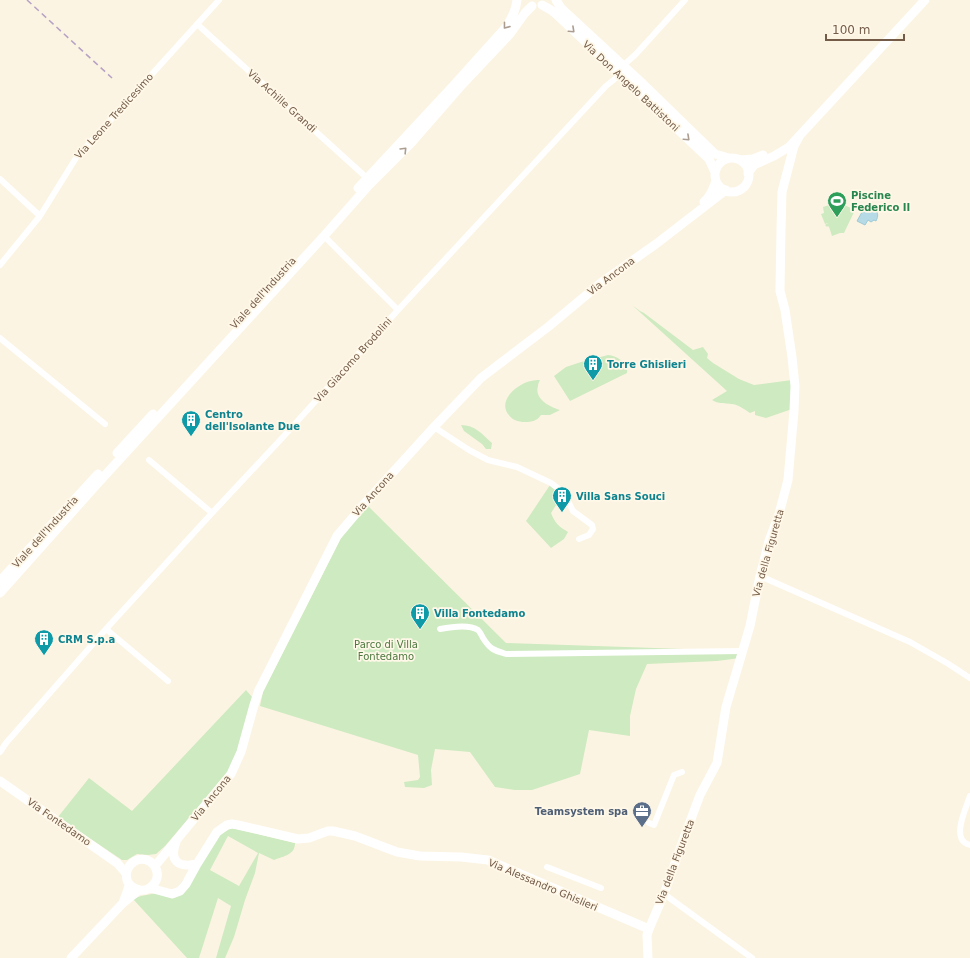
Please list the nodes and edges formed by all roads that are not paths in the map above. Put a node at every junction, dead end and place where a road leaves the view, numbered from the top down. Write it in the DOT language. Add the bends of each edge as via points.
graph roads {
  1 [pos="219,0"];
  2 [pos="517,0"];
  3 [pos="521,0"];
  4 [pos="556,0"];
  5 [pos="685,0"];
  6 [pos="917,0"];
  7 [pos="925,0"];
  8 [pos="541,4"];
  9 [pos="197,24"];
  10 [pos="621,70"];
  11 [pos="800,135"];
  12 [pos="729,158"];
  13 [pos="740,160"];
  14 [pos="748,173"];
  15 [pos="716,176"];
  16 [pos="367,178"];
  17 [pos="0,179"];
  18 [pos="726,190"];
  19 [pos="40,216"];
  20 [pos="686,220"];
  21 [pos="324,236"];
  22 [pos="0,265"];
  23 [pos="398,310"];
  24 [pos="0,338"];
  25 [pos="105,424"];
  26 [pos="434,427"];
  27 [pos="149,460"];
  28 [pos="212,513"];
  29 [pos="579,539"];
  30 [pos="760,576"];
  31 [pos="0,581"];
  32 [pos="0,593"];
  33 [pos="106,629"];
  34 [pos="440,629"];
  35 [pos="743,651"];
  36 [pos="970,678"];
  37 [pos="168,681"];
  38 [pos="6,743"];
  39 [pos="0,746"];
  40 [pos="0,752"];
  41 [pos="682,772"];
  42 [pos="0,781"];
  43 [pos="970,796"];
  44 [pos="649,823"];
  45 [pos="176,841"];
  46 [pos="970,845"];
  47 [pos="118,862"];
  48 [pos="152,863"];
  49 [pos="131,864"];
  50 [pos="197,864"];
  51 [pos="547,867"];
  52 [pos="126,873"];
  53 [pos="157,877"];
  54 [pos="129,884"];
  55 [pos="150,888"];
  56 [pos="601,888"];
  57 [pos="139,890"];
  58 [pos="167,893"];
  59 [pos="664,894"];
  60 [pos="123,903"];
  61 [pos="649,929"];
  62 [pos="71,958"];
  63 [pos="648,958"];
  64 [pos="752,958"];
  1 -- 9 [label="street, Via Leone Tredicesimo"];
  2 -- 16 [label="main road, Viale dell'Industria, one-way" via="517,8 507,26"];
  3 -- 8 [label="main road, Via Don Angelo Battistoni" via="527,4"];
  4 -- 10 [label="main road, Via Don Angelo Battistoni"];
  5 -- 10 [label="street, Via Giacomo Brodolini"];
  6 -- 13 [label="main road" via="786,142 753,159"];
  7 -- 11 [label="main road, Via Ancona"];
  8 -- 10 [label="main road, Via Don Angelo Battistoni, one-way"];
  21 -- 8 [label="main road, Viale dell'Industria, one-way" via="510,34 524,13"];
  9 -- 16 [label="street, Via Achille Grandi"];
  9 -- 19 [label="street, Via Leone Tredicesimo" via="76,158"];
  10 -- 12 [label="main road, Via Don Angelo Battistoni" via="715,154"];
  10 -- 15 [label="main road, Via Don Angelo Battistoni, one-way" via="710,159"];
  10 -- 23 [label="street, Via Giacomo Brodolini"];
  11 -- 14 [label="main road, Via Ancona" via="789,147 754,165"];
  11 -- 30 [label="main road, Via della Figuretta" via="794,146 782,192 780,291 792,357 794,386 791,455 788,480"];
  12 -- 13 [label="main road"];
  12 -- 15 [label="main road, Via Ancona" via="720,163"];
  13 -- 14 [label="main road" via="746,165"];
  14 -- 18 [label="main road, Via Ancona" via="748,180 743,187 737,191"];
  15 -- 18 [label="main road" via="720,187"];
  15 -- 20 [label="main road, Via Ancona" via="708,199"];
  16 -- 31 [label="main road, Viale dell'Industria"];
  17 -- 19 [label="street"];
  18 -- 20 [label="main road, Via Ancona"];
  19 -- 22 [label="street, Via Leone Tredicesimo"];
  20 -- 26 [label="main road, Via Ancona" via="481,378"];
  21 -- 23 [label="street"];
  21 -- 32 [label="main road, Viale dell'Industria"];
  23 -- 28 [label="street, Via Giacomo Brodolini"];
  24 -- 25 [label="street"];
  26 -- 29 [label="street" via="468,450 488,460 517,467 564,492 573,511 592,525 593,529 589,534"];
  26 -- 45 [label="main road, Via Ancona" via="337,536 259,690 237,764"];
  27 -- 28 [label="street"];
  28 -- 33 [label="street, Via Giacomo Brodolini"];
  30 -- 35 [label="main road, Via della Figuretta"];
  30 -- 36 [label="street" via="910,642"];
  33 -- 37 [label="street"];
  33 -- 38 [label="street, Via Giacomo Brodolini"];
  34 -- 35 [label="street" via="466,626 478,630 494,650 506,654"];
  35 -- 59 [label="main road, Via della Figuretta" via="726,707 717,762 700,795"];
  38 -- 39 [label="street, Via Giacomo Brodolini"];
  38 -- 40 [label="street, Via Giacomo Brodolini"];
  41 -- 44 [label="street" via="674,775 654,824"];
  42 -- 47 [label="main road, Via Fontedamo"];
  43 -- 46 [label="street" via="960,834 964,843"];
  45 -- 48 [label="main road, Via Ancona" via="167,852"];
  45 -- 50 [label="main road" via="174,860 183,865"];
  47 -- 49 [label="main road, Via Fontedamo"];
  47 -- 52 [label="main road, Via Fontedamo"];
  48 -- 49 [label="main road" via="142,859"];
  48 -- 53 [label="main road" via="157,871"];
  49 -- 52 [label="main road"];
  50 -- 58 [label="main road, Via Alessandro Ghislieri" via="180,891"];
  50 -- 61 [label="main road, Via Alessandro Ghislieri" via="218,832 227,825 238,825 298,839 333,830 397,852 488,860"];
  51 -- 56 [label="street"];
  52 -- 54 [label="main road"];
  53 -- 55 [label="main road"];
  53 -- 58 [label="main road"];
  54 -- 57 [label="main road"];
  54 -- 60 [label="main road"];
  55 -- 57 [label="main road"];
  55 -- 58 [label="main road"];
  57 -- 60 [label="main road"];
  59 -- 61 [label="main road, Via della Figuretta"];
  59 -- 64 [label="street"];
  60 -- 62 [label="main road"];
  61 -- 63 [label="main road, Via della Figuretta"];
}
